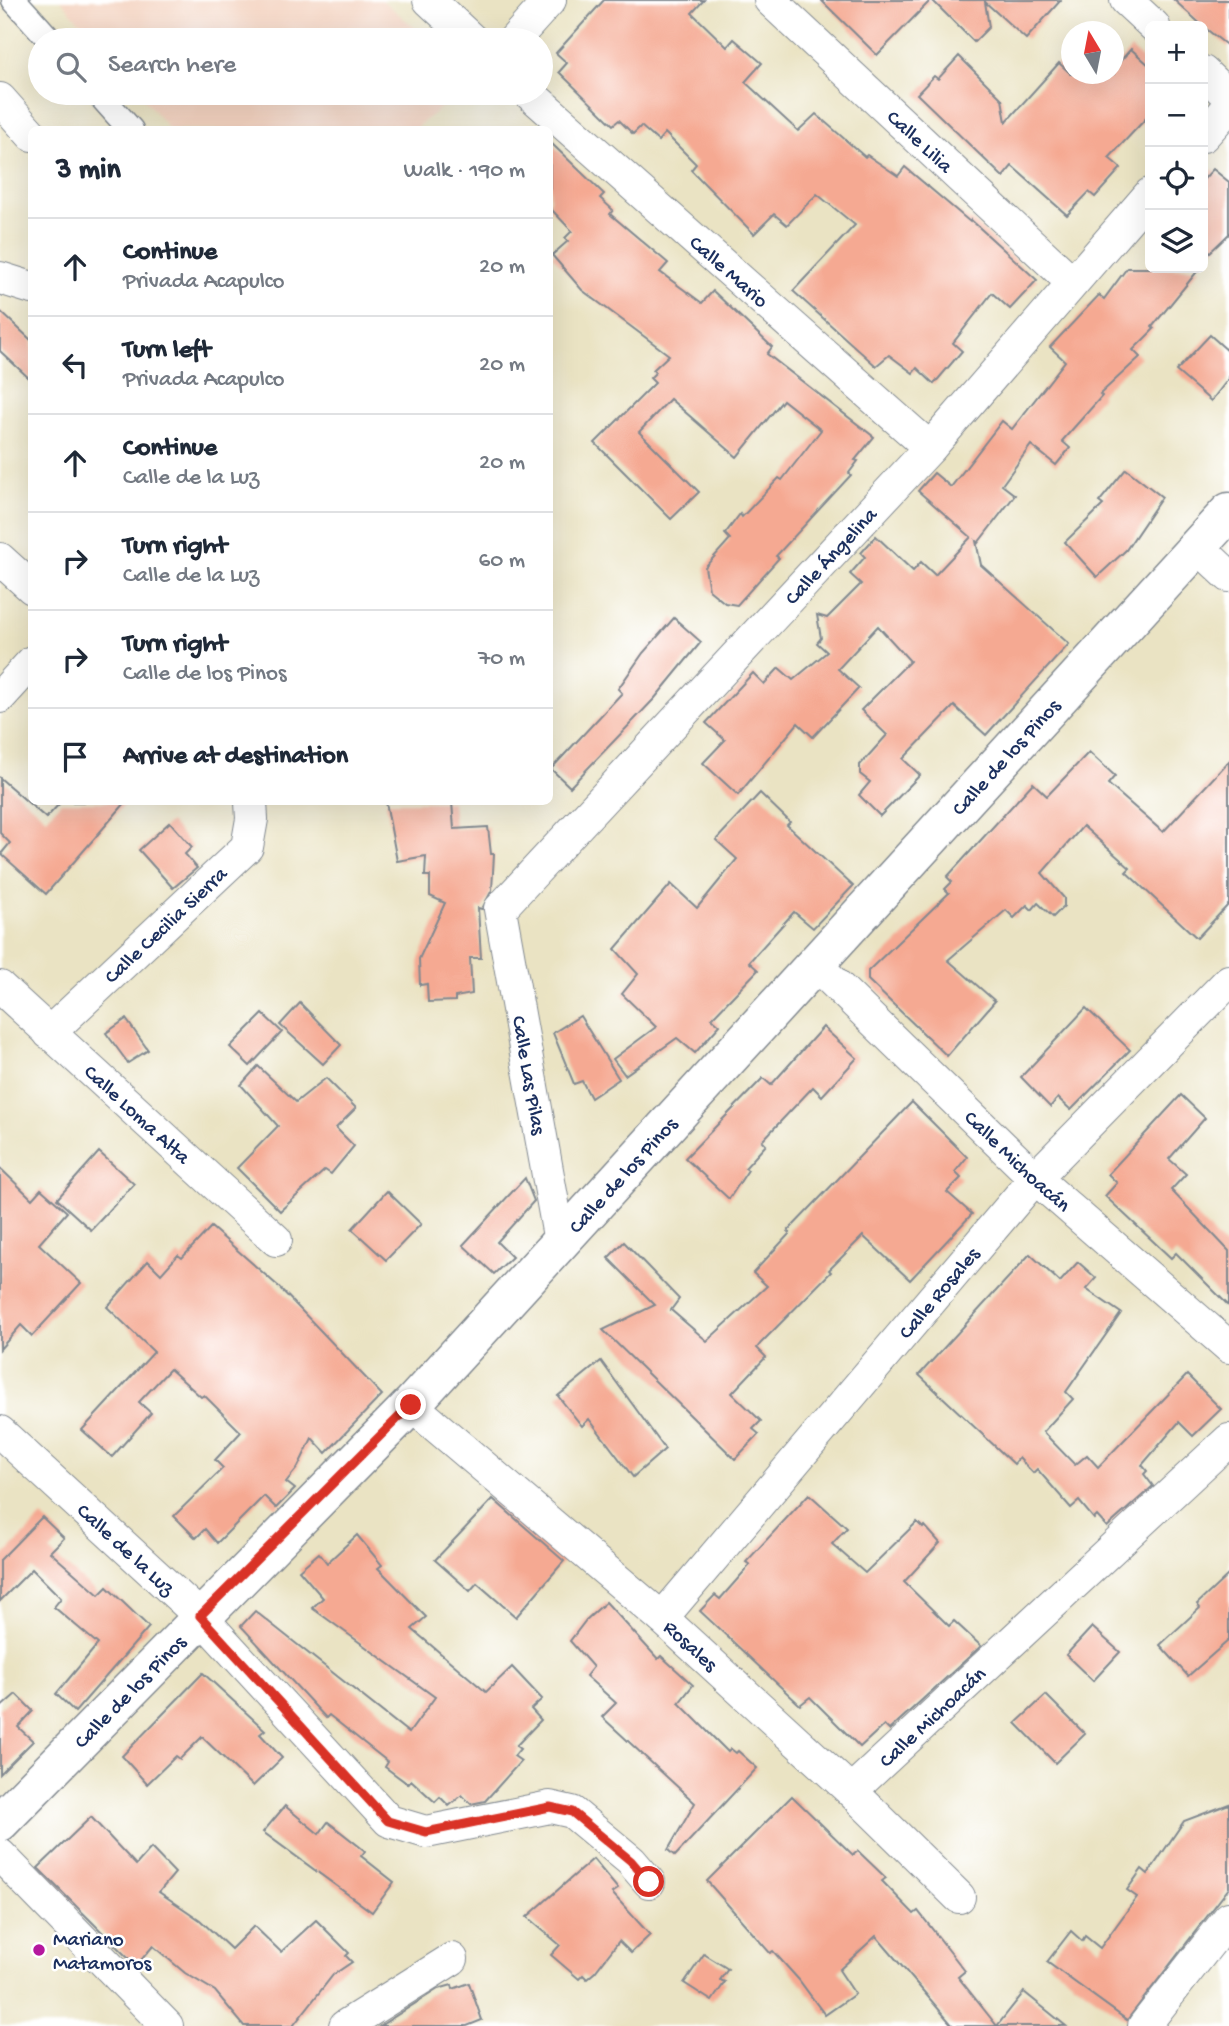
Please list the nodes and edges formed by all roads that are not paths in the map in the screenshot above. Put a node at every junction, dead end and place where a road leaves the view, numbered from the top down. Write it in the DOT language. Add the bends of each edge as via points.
graph roads {
  1 [pos="14,0"];
  2 [pos="429,0"];
  3 [pos="550,0"];
  4 [pos="770,0"];
  5 [pos="1126,0"];
  6 [pos="1149,21"];
  7 [pos="39,28"];
  8 [pos="459,28"];
  9 [pos="525,28"];
  10 [pos="1208,77"];
  11 [pos="1229,97"];
  12 [pos="0,99"];
  13 [pos="109,105"];
  14 [pos="543,105"];
  15 [pos="1229,107"];
  16 [pos="127,126"];
  17 [pos="28,130"];
  18 [pos="1208,130"];
  19 [pos="1145,200"];
  20 [pos="0,278"];
  21 [pos="1072,282"];
  22 [pos="28,287"];
  23 [pos="930,447"];
  24 [pos="1229,512"];
  25 [pos="1197,546"];
  26 [pos="0,559"];
  27 [pos="1229,576"];
  28 [pos="28,584"];
  29 [pos="28,666"];
  30 [pos="0,697"];
  31 [pos="251,805"];
  32 [pos="500,909"];
  33 [pos="814,963"];
  34 [pos="1229,981"];
  35 [pos="0,988"];
  36 [pos="49,1033"];
  37 [pos="1035,1178"];
  38 [pos="276,1241"];
  39 [pos="560,1242"];
  40 [pos="1229,1347"];
  41 [pos="411,1405"];
  42 [pos="0,1432"];
  43 [pos="1229,1440"];
  44 [pos="200,1616"];
  45 [pos="662,1618"];
  46 [pos="851,1791"];
  47 [pos="0,1822"];
  48 [pos="0,1855"];
  49 [pos="649,1882"];
  50 [pos="959,1897"];
  51 [pos="1229,1917"];
  52 [pos="452,1959"];
  53 [pos="167,2026"];
  54 [pos="345,2026"];
  55 [pos="1144,2026"];
  1 -- 7 [label="street"];
  2 -- 8 [label="street"];
  3 -- 9 [label="street"];
  4 -- 21 [label="street, Calle Lilia"];
  5 -- 6 [label="street"];
  10 -- 11 [label="street"];
  12 -- 17 [label="street"];
  13 -- 16 [label="street"];
  14 -- 23 [label="street, Calle Mario"];
  15 -- 18 [label="street"];
  19 -- 21 [label="street, Calle Ángelina"];
  20 -- 22 [label="street"];
  21 -- 23 [label="street, Calle Ángelina"];
  23 -- 32 [label="street, Calle Ángelina"];
  24 -- 25 [label="street, Calle de los Pinos"];
  25 -- 27 [label="street"];
  25 -- 33 [label="street, Calle de los Pinos"];
  26 -- 28 [label="street"];
  29 -- 30 [label="street"];
  31 -- 36 [label="street, Calle Cecilia Sierra" via="247,847"];
  32 -- 39 [label="street, Calle Las Pilas"];
  33 -- 37 [label="street, Calle Michoacán"];
  33 -- 39 [label="street, Calle de los Pinos"];
  34 -- 37 [label="street, Calle Rosales"];
  35 -- 36 [label="street, Calle Loma Alta"];
  36 -- 38 [label="street, Calle Loma Alta"];
  37 -- 40 [label="street, Calle Michoacán"];
  37 -- 45 [label="street, Calle Rosales"];
  39 -- 41 [label="street, Calle de los Pinos"];
  41 -- 44 [label="street, Calle de los Pinos"];
  41 -- 45 [label="street, Rosales"];
  42 -- 44 [label="street, Calle de la Luz"];
  43 -- 46 [label="street, Calle Michoacán"];
  44 -- 47 [label="street, Calle de los Pinos"];
  44 -- 49 [label="street, Calle de la Luz" via="388,1821 426,1832 550,1807 572,1812"];
  45 -- 46 [label="street, Rosales"];
  46 -- 50 [label="street, Rosales"];
  48 -- 53 [label="street"];
  51 -- 55 [label="street"];
  52 -- 54 [label="street"];
}
